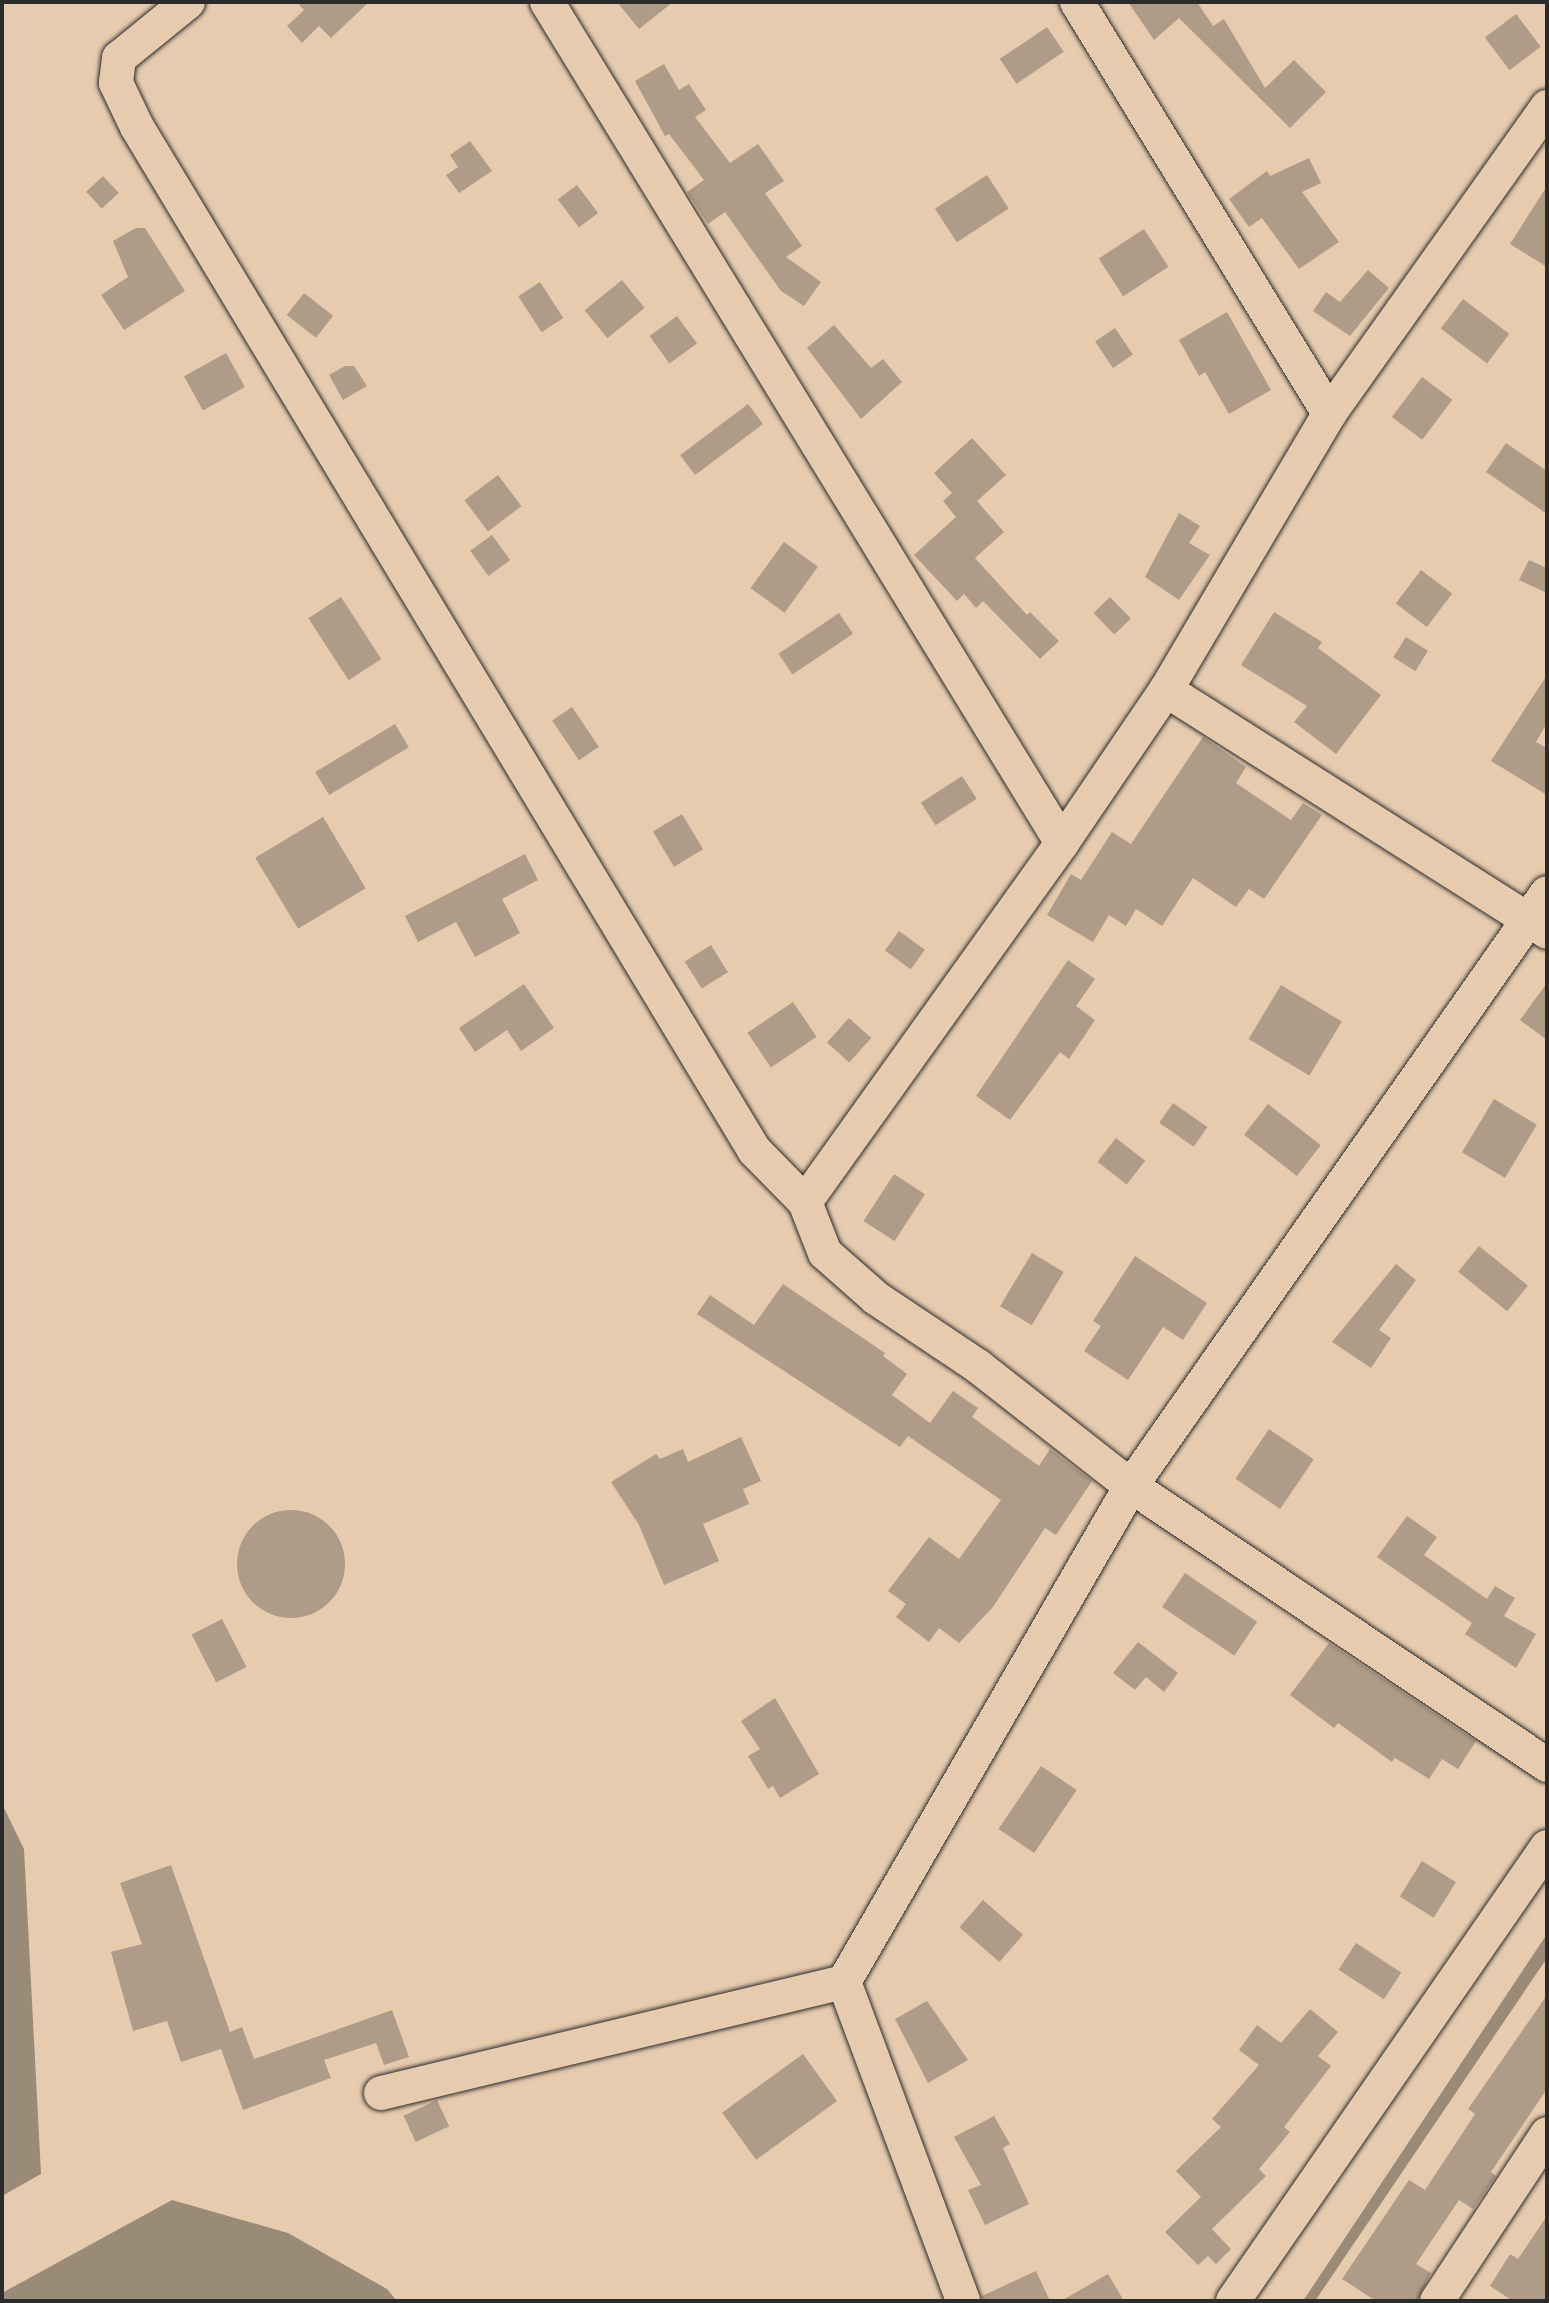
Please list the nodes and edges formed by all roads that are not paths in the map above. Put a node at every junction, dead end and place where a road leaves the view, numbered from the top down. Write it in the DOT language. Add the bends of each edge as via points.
graph roads {
  1 [pos="188,2"];
  2 [pos="547,2"];
  3 [pos="1077,2"];
  4 [pos="1547,107"];
  5 [pos="1329,414"];
  6 [pos="1166,690"];
  7 [pos="1062,843"];
  8 [pos="1541,915"];
  9 [pos="805,1202"];
  10 [pos="1131,1486"];
  11 [pos="1547,1765"];
  12 [pos="1547,1847"];
  13 [pos="844,1982"];
  14 [pos="381,2093"];
  15 [pos="1547,2134"];
  16 [pos="963,2301"];
  17 [pos="1233,2301"];
  18 [pos="1437,2301"];
  1 -- 9 [label="street" via="119,58 116,83 137,127 754,1150"];
  2 -- 7 [label="street"];
  3 -- 5 [label="street"];
  4 -- 5 [label="street"];
  5 -- 6 [label="street"];
  6 -- 7 [label="street"];
  6 -- 8 [label="street"];
  7 -- 9 [label="street"];
  8 -- 10 [label="street"];
  9 -- 10 [label="street" via="825,1253 845,1271"];
  10 -- 11 [label="street"];
  10 -- 13 [label="street"];
  12 -- 17 [label="street"];
  13 -- 14 [label="street"];
  13 -- 16 [label="street"];
  15 -- 18 [label="street"];
}
